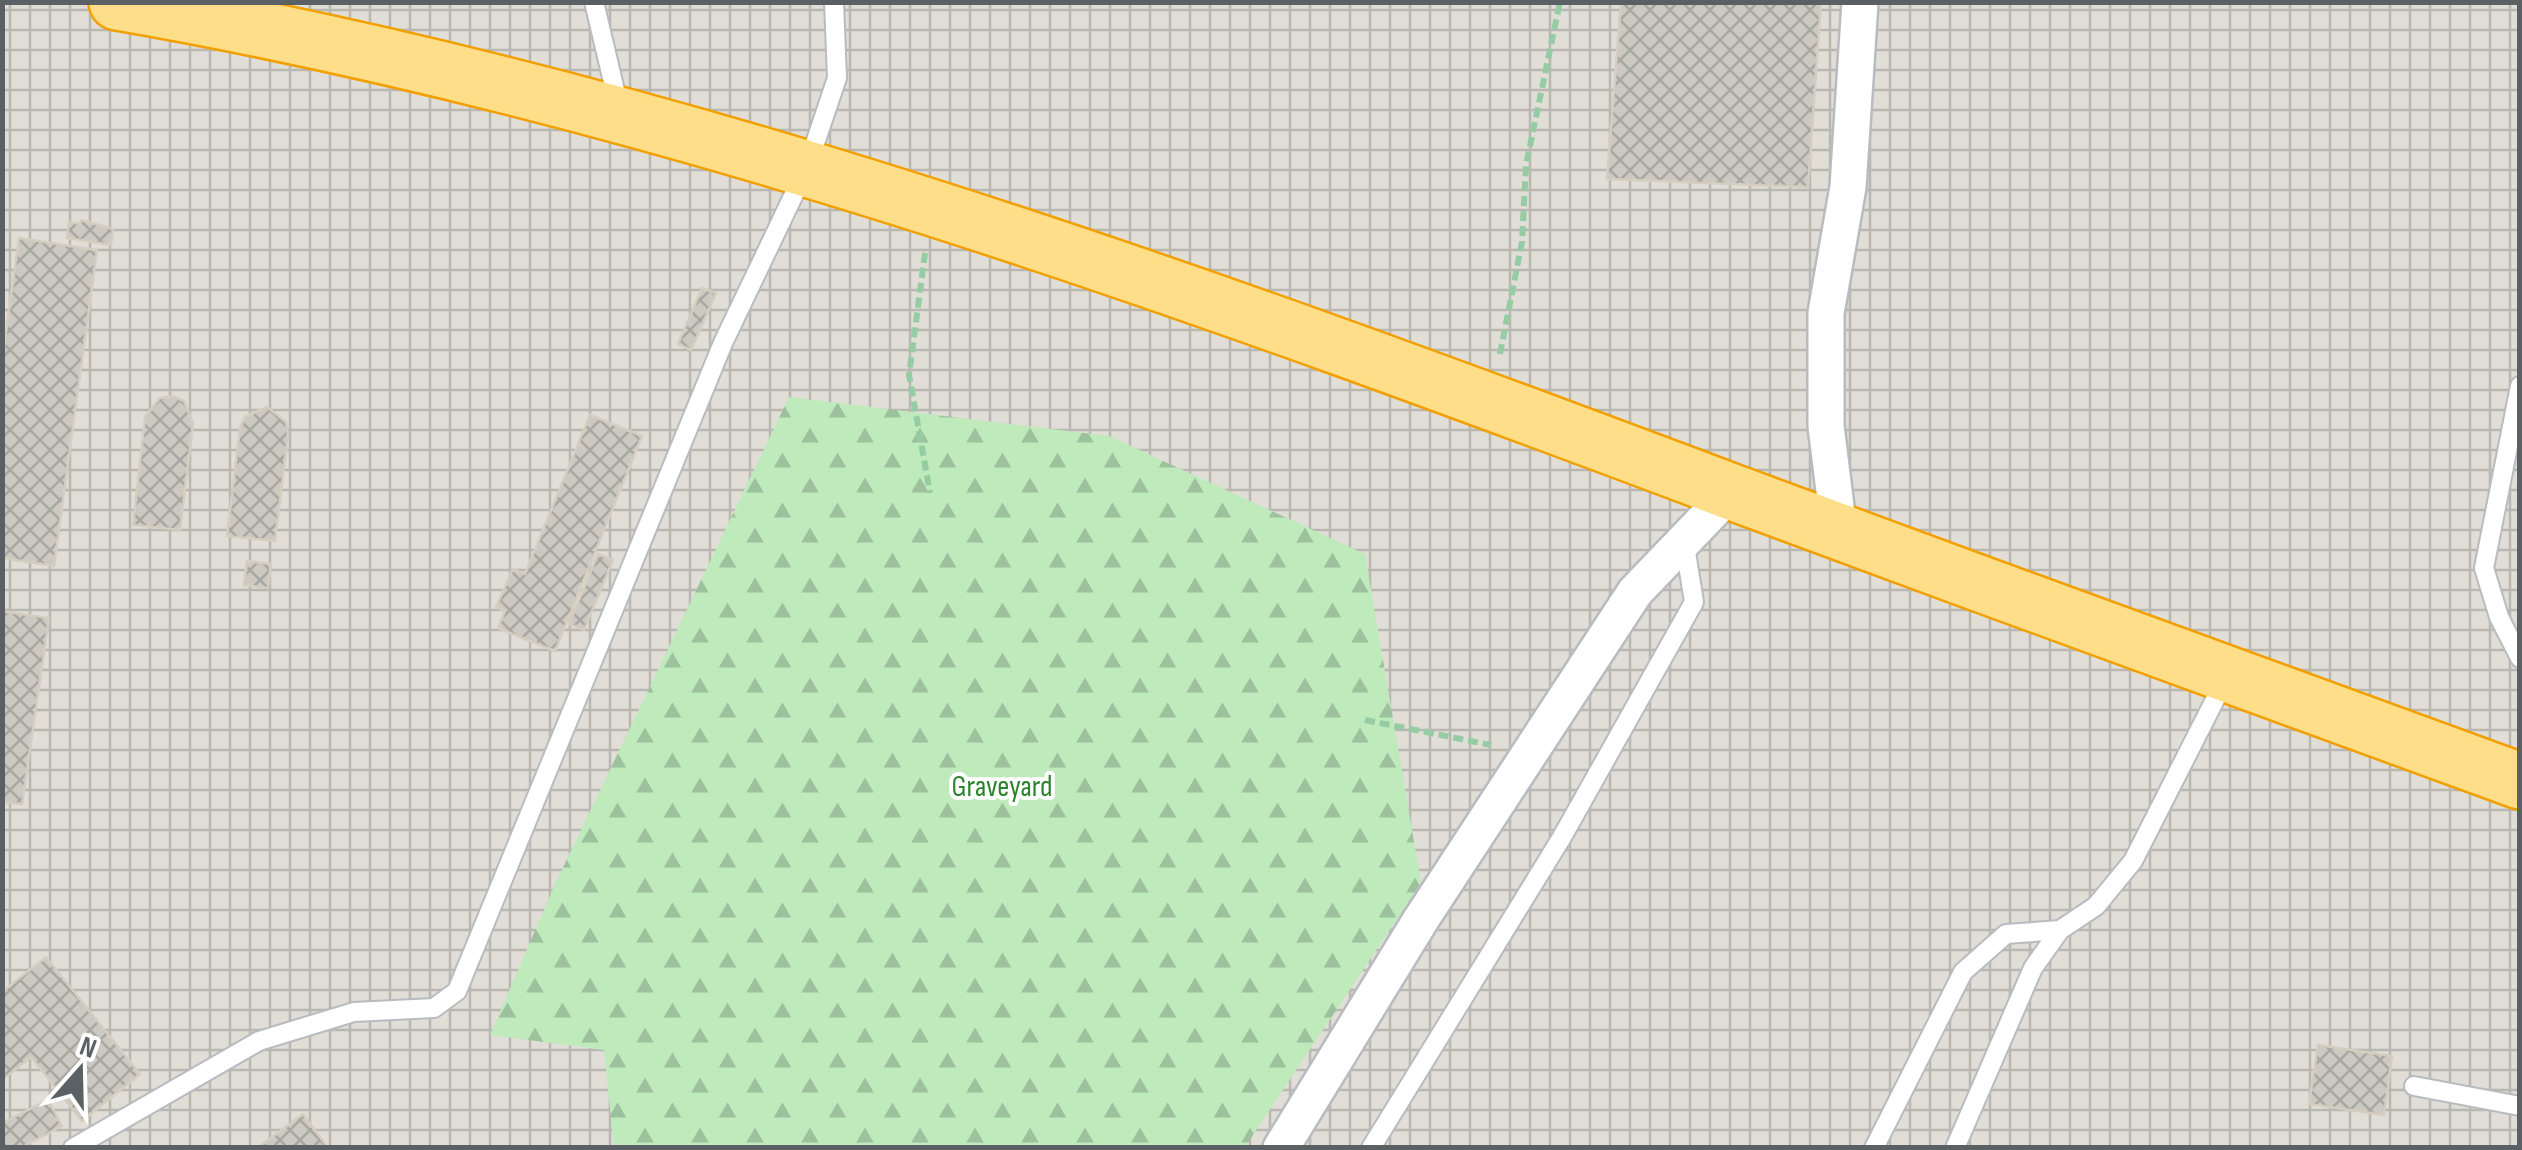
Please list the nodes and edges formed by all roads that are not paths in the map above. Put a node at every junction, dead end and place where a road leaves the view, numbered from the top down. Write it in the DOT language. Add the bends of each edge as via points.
graph roads {
  1 [pos="116,2"];
  2 [pos="594,2"];
  3 [pos="834,2"];
  4 [pos="1860,2"];
  5 [pos="620,112"];
  6 [pos="806,168"];
  7 [pos="2520,386"];
  8 [pos="1731,492"];
  9 [pos="1839,531"];
  10 [pos="1684,540"];
  11 [pos="2520,658"];
  12 [pos="2228,673"];
  13 [pos="2520,780"];
  14 [pos="2060,930"];
  15 [pos="2414,1086"];
  16 [pos="2520,1106"];
  17 [pos="73,1148"];
  18 [pos="1281,1148"];
  19 [pos="1371,1148"];
  20 [pos="1874,1148"];
  21 [pos="1955,1148"];
  1 -- 5 [label="highway"];
  2 -- 5 [label="lane"];
  3 -- 6 [label="lane" via="837,78"];
  4 -- 9 [label="street" via="1848,187 1826,313 1826,426"];
  5 -- 6 [label="highway"];
  6 -- 8 [label="highway" via="1492,399"];
  6 -- 17 [label="lane" via="723,343 457,991 434,1008 354,1012 260,1041"];
  7 -- 11 [label="lane" via="2484,568"];
  8 -- 9 [label="highway"];
  8 -- 10 [label="street"];
  9 -- 12 [label="highway"];
  10 -- 18 [label="street" via="1635,592"];
  10 -- 19 [label="lane" via="1694,602 1562,837"];
  12 -- 13 [label="highway"];
  12 -- 14 [label="lane" via="2133,862 2096,906"];
  14 -- 20 [label="lane" via="2006,934 1963,972"];
  14 -- 21 [label="lane" via="2033,968"];
  15 -- 16 [label="lane"];
}
